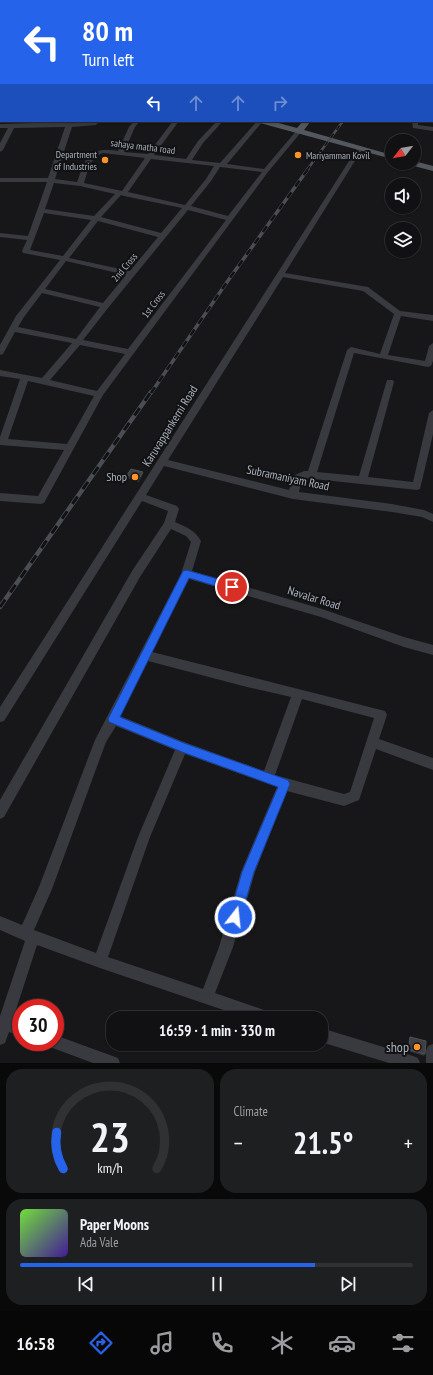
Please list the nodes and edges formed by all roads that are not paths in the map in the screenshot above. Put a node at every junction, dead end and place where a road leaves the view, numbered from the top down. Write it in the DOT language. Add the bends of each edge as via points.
graph roads {
  1 [pos="61,0"];
  2 [pos="76,0"];
  3 [pos="96,122"];
  4 [pos="136,122"];
  5 [pos="175,122"];
  6 [pos="219,122"];
  7 [pos="261,122"];
  8 [pos="266,122"];
  9 [pos="307,122"];
  10 [pos="415,122"];
  11 [pos="69,125"];
  12 [pos="0,126"];
  13 [pos="12,126"];
  14 [pos="433,129"];
  15 [pos="299,131"];
  16 [pos="360,148"];
  17 [pos="0,150"];
  18 [pos="120,153"];
  19 [pos="385,155"];
  20 [pos="149,157"];
  21 [pos="188,161"];
  22 [pos="220,165"];
  23 [pos="421,165"];
  24 [pos="433,168"];
  25 [pos="266,171"];
  26 [pos="0,180"];
  27 [pos="50,180"];
  28 [pos="80,184"];
  29 [pos="122,194"];
  30 [pos="186,207"];
  31 [pos="41,211"];
  32 [pos="96,218"];
  33 [pos="230,219"];
  34 [pos="0,235"];
  35 [pos="163,236"];
  36 [pos="31,238"];
  37 [pos="65,259"];
  38 [pos="132,274"];
  39 [pos="280,274"];
  40 [pos="39,290"];
  41 [pos="105,306"];
  42 [pos="398,313"];
  43 [pos="433,318"];
  44 [pos="13,329"];
  45 [pos="77,343"];
  46 [pos="433,346"];
  47 [pos="0,351"];
  48 [pos="129,352"];
  49 [pos="383,357"];
  50 [pos="0,373"];
  51 [pos="25,377"];
  52 [pos="44,381"];
  53 [pos="390,382"];
  54 [pos="98,394"];
  55 [pos="433,412"];
  56 [pos="2,442"];
  57 [pos="69,447"];
  58 [pos="162,462"];
  59 [pos="312,474"];
  60 [pos="363,479"];
  61 [pos="293,494"];
  62 [pos="139,496"];
  63 [pos="0,497"];
  64 [pos="433,518"];
  65 [pos="169,524"];
  66 [pos="186,574"];
  67 [pos="433,650"];
  68 [pos="144,655"];
  69 [pos="298,693"];
  70 [pos="0,716"];
  71 [pos="113,719"];
  72 [pos="372,742"];
  73 [pos="182,747"];
  74 [pos="433,764"];
  75 [pos="268,778"];
  76 [pos="284,784"];
  77 [pos="0,813"];
  78 [pos="0,923"];
  79 [pos="29,936"];
  80 [pos="100,961"];
  81 [pos="207,996"];
  82 [pos="249,1011"];
  83 [pos="4,1023"];
  84 [pos="12,1026"];
  85 [pos="328,1037"];
  86 [pos="0,1038"];
  87 [pos="64,1045"];
  88 [pos="433,1051"];
  89 [pos="113,1063"];
  90 [pos="413,1063"];
  91 [pos="432,1063"];
  1 -- 2 [label="street"];
  3 -- 11 [label="street"];
  4 -- 18 [label="street"];
  5 -- 20 [label="street"];
  6 -- 21 [label="street" via="200,142"];
  7 -- 22 [label="street, 2nd Cross"];
  8 -- 15 [label="main road"];
  9 -- 15 [label="main road"];
  10 -- 14 [label="street" via="414,127"];
  11 -- 13 [label="street"];
  11 -- 27 [label="street"];
  12 -- 13 [label="street"];
  13 -- 17 [label="street"];
  15 -- 16 [label="main road"];
  15 -- 25 [label="street, 1st Cross"];
  16 -- 19 [label="main road"];
  16 -- 39 [label="street, Karuvappankerni Road"];
  18 -- 20 [label="street, sahaya matha road"];
  18 -- 28 [label="street, sahaya matha road" via="94,154 88,162"];
  20 -- 21 [label="street, sahaya matha road"];
  20 -- 29 [label="street"];
  21 -- 22 [label="street, sahaya matha road"];
  22 -- 25 [label="street, sahaya matha road"];
  22 -- 30 [label="street, 2nd Cross"];
  23 -- 24 [label="main road"];
  25 -- 33 [label="street, 1st Cross"];
  26 -- 27 [label="street"];
  27 -- 28 [label="street"];
  27 -- 31 [label="street"];
  28 -- 29 [label="street"];
  29 -- 30 [label="street"];
  29 -- 32 [label="street"];
  30 -- 33 [label="street"];
  30 -- 35 [label="street, 2nd Cross"];
  31 -- 32 [label="street"];
  31 -- 36 [label="street"];
  32 -- 35 [label="street"];
  32 -- 37 [label="street"];
  33 -- 48 [label="street, 1st Cross"];
  34 -- 36 [label="street"];
  35 -- 38 [label="street, 2nd Cross"];
  36 -- 37 [label="street" via="26,251"];
  37 -- 38 [label="street"];
  37 -- 40 [label="street"];
  38 -- 41 [label="street, 2nd Cross"];
  39 -- 42 [label="street" via="365,289"];
  39 -- 58 [label="street, Karuvappankerni Road"];
  40 -- 41 [label="street"];
  40 -- 44 [label="street"];
  41 -- 45 [label="street, 2nd Cross"];
  42 -- 43 [label="street"];
  42 -- 49 [label="street"];
  44 -- 45 [label="street"];
  44 -- 47 [label="street"];
  45 -- 48 [label="street"];
  45 -- 52 [label="street, 2nd Cross"];
  46 -- 49 [label="street" via="428,364"];
  48 -- 54 [label="street, 1st Cross"];
  49 -- 59 [label="street" via="351,350"];
  50 -- 51 [label="street"];
  51 -- 52 [label="street"];
  51 -- 56 [label="street"];
  52 -- 54 [label="street"];
  53 -- 60 [label="street"];
  54 -- 57 [label="street, 1st Cross"];
  55 -- 60 [label="street" via="417,486"];
  56 -- 57 [label="street"];
  57 -- 63 [label="street, 1st Cross" via="41,500"];
  58 -- 61 [label="street, Subramaniyam Road"];
  58 -- 62 [label="street, Karuvappankerni Road"];
  59 -- 60 [label="street"];
  59 -- 61 [label="street" via="298,477"];
  61 -- 64 [label="street, Subramaniyam Road" via="392,508"];
  62 -- 65 [label="street" via="174,509"];
  62 -- 70 [label="street, Karuvappankerni Road"];
  65 -- 66 [label="street" via="190,533 196,541"];
  65 -- 77 [label="street" via="136,574"];
  66 -- 67 [label="street, Navalar Road" via="322,613"];
  66 -- 68 [label="street"];
  68 -- 69 [label="street"];
  68 -- 71 [label="street"];
  69 -- 72 [label="street" via="381,715"];
  69 -- 75 [label="street"];
  71 -- 73 [label="street"];
  71 -- 79 [label="street" via="101,740"];
  72 -- 74 [label="street"];
  72 -- 76 [label="street" via="355,796 344,800"];
  73 -- 75 [label="street"];
  73 -- 80 [label="street" via="144,837"];
  75 -- 76 [label="street"];
  76 -- 81 [label="street" via="248,872 226,947"];
  78 -- 79 [label="street"];
  79 -- 80 [label="street"];
  79 -- 83 [label="street"];
  80 -- 81 [label="street"];
  81 -- 82 [label="street"];
  83 -- 84 [label="street"];
  83 -- 86 [label="street"];
  85 -- 90 [label="street"];
  87 -- 89 [label="street"];
  88 -- 91 [label="street"];
}
